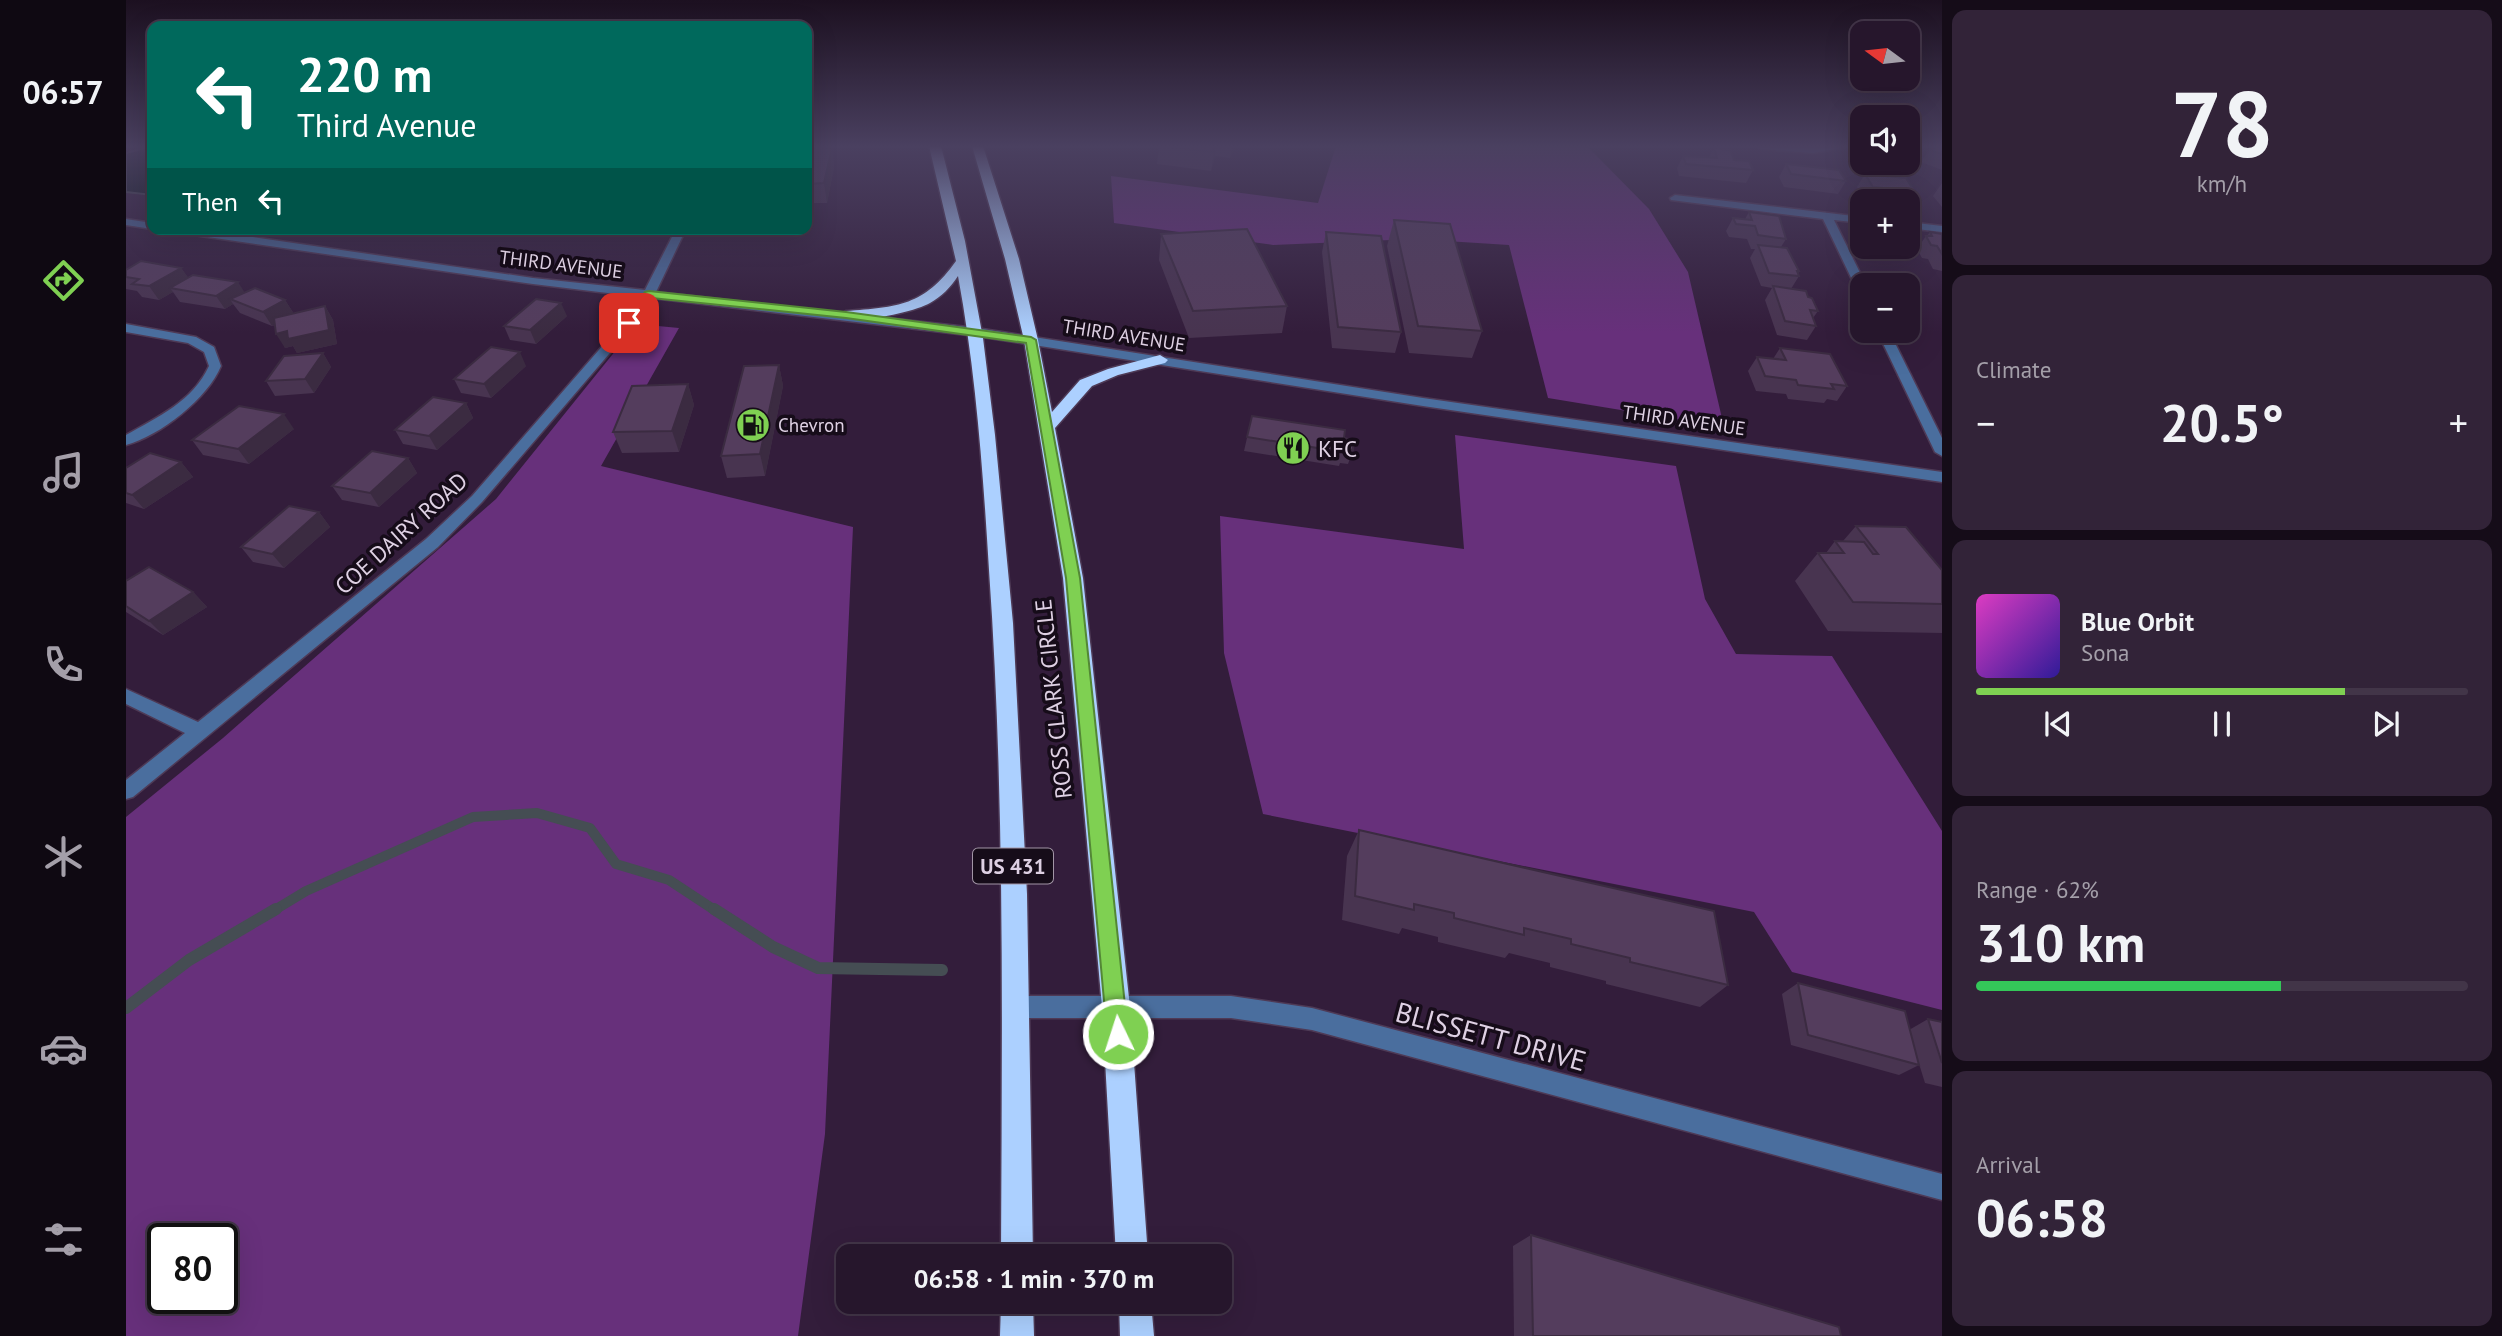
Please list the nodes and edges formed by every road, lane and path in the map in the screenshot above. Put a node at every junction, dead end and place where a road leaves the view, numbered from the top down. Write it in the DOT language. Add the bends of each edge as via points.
graph roads {
  1 [pos="950,208"];
  2 [pos="996,208"];
  3 [pos="1762,208"];
  4 [pos="1827,216"];
  5 [pos="1850,219"];
  6 [pos="126,222"];
  7 [pos="147,225"];
  8 [pos="1920,226"];
  9 [pos="1942,229"];
  10 [pos="215,235"];
  11 [pos="678,235"];
  12 [pos="962,261"];
  13 [pos="1855,273"];
  14 [pos="649,294"];
  15 [pos="846,315"];
  16 [pos="126,328"];
  17 [pos="976,332"];
  18 [pos="1031,340"];
  19 [pos="1889,343"];
  20 [pos="1160,360"];
  21 [pos="1047,427"];
  22 [pos="126,441"];
  23 [pos="1942,452"];
  24 [pos="1942,477"];
  25 [pos="126,696"];
  26 [pos="201,732"];
  27 [pos="126,791"];
  28 [pos="1016,1007"];
  29 [pos="1116,1007"];
  30 [pos="1942,1187"];
  31 [pos="1017,1244"];
  32 [pos="1131,1244"];
  33 [pos="1017,1314"];
  34 [pos="1136,1314"];
  35 [pos="1017,1336"];
  36 [pos="1138,1336"];
  1 -- 12 [label="highway, ROSS CLARK CIRCLE / US 431"];
  2 -- 18 [label="highway, ROSS CLARK CIRCLE"];
  3 -- 4 [label="street"];
  4 -- 5 [label="street"];
  4 -- 13 [label="street"];
  6 -- 7 [label="street"];
  8 -- 9 [label="street"];
  10 -- 14 [label="street, THIRD AVENUE"];
  11 -- 14 [label="street, COE DAIRY ROAD"];
  12 -- 15 [label="highway" via="947,285 928,301 902,310"];
  12 -- 17 [label="highway, ROSS CLARK CIRCLE / US 431"];
  14 -- 15 [label="street, THIRD AVENUE"];
  14 -- 26 [label="street, COE DAIRY ROAD" via="468,508 432,543"];
  15 -- 17 [label="street, THIRD AVENUE"];
  16 -- 22 [label="street" via="192,340 210,350 215,366 207,384 186,404"];
  17 -- 18 [label="street, THIRD AVENUE"];
  17 -- 28 [label="highway, ROSS CLARK CIRCLE / US 431" via="1008,698"];
  18 -- 20 [label="street, THIRD AVENUE"];
  18 -- 21 [label="highway, ROSS CLARK CIRCLE"];
  19 -- 23 [label="street"];
  20 -- 21 [label="highway" via="1086,383"];
  20 -- 24 [label="street, THIRD AVENUE"];
  21 -- 29 [label="highway, ROSS CLARK CIRCLE" via="1073,578"];
  25 -- 26 [label="street"];
  26 -- 27 [label="street, COE DAIRY ROAD"];
  28 -- 29 [label="street, BLISSETT DRIVE"];
  28 -- 31 [label="highway, ROSS CLARK CIRCLE / US 431"];
  29 -- 30 [label="street, BLISSETT DRIVE" via="1231,1007 1312,1019"];
  29 -- 32 [label="highway, ROSS CLARK CIRCLE"];
  33 -- 35 [label="highway"];
  34 -- 36 [label="highway"];
}
